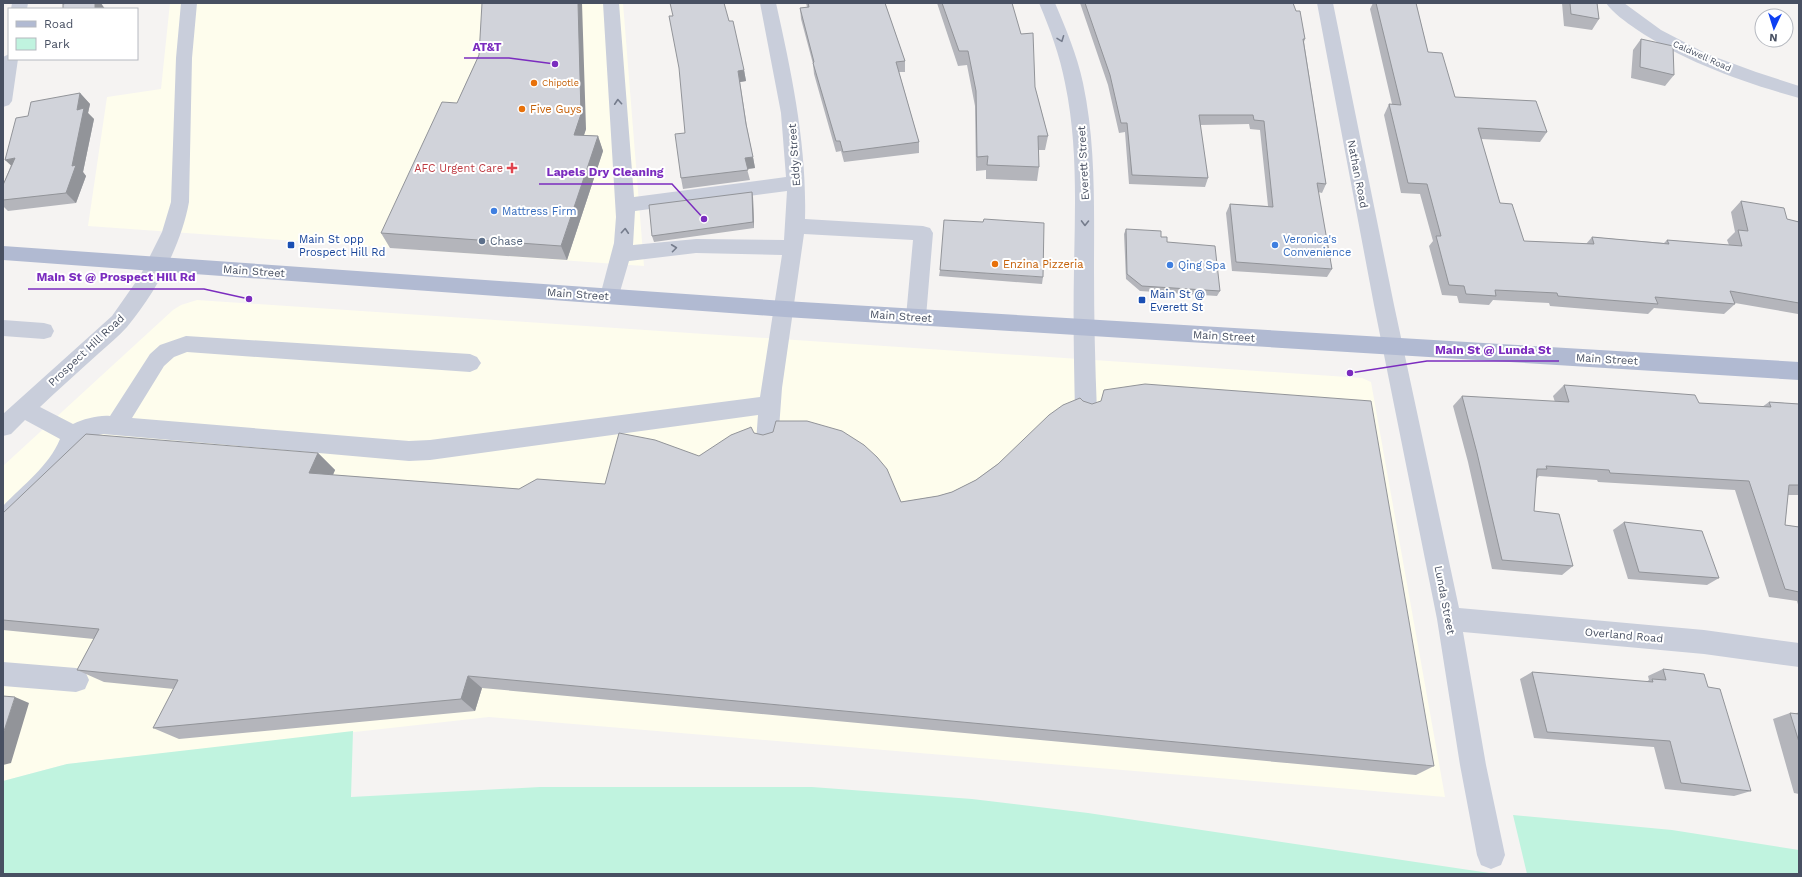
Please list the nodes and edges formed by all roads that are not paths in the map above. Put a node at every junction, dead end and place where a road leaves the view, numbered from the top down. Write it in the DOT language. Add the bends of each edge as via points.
graph roads {
  1 [pos="189,3"];
  2 [pos="611,3"];
  3 [pos="768,3"];
  4 [pos="1047,3"];
  5 [pos="1324,3"];
  6 [pos="1614,3"];
  7 [pos="10,60"];
  8 [pos="1799,92"];
  9 [pos="3,101"];
  10 [pos="796,183"];
  11 [pos="626,205"];
  12 [pos="795,226"];
  13 [pos="792,248"];
  14 [pos="3,253"];
  15 [pos="622,254"];
  16 [pos="157,264"];
  17 [pos="610,296"];
  18 [pos="785,309"];
  19 [pos="916,317"];
  20 [pos="1084,327"];
  21 [pos="3,328"];
  22 [pos="44,331"];
  23 [pos="1393,346"];
  24 [pos="470,363"];
  25 [pos="1799,372"];
  26 [pos="768,405"];
  27 [pos="23,409"];
  28 [pos="1086,412"];
  29 [pos="116,425"];
  30 [pos="3,427"];
  31 [pos="73,435"];
  32 [pos="766,442"];
  33 [pos="3,521"];
  34 [pos="1449,619"];
  35 [pos="1799,655"];
  36 [pos="3,674"];
  37 [pos="76,680"];
  38 [pos="1491,855"];
  1 -- 16 [label="street, Prospect Hill Road" via="184,58 179,208 170,237"];
  11 -- 2 [label="street, one-way"];
  3 -- 10 [label="street, Eddy Street" via="791,119"];
  4 -- 20 [label="street, Everett Street, one-way" via="1065,49 1081,124 1085,178"];
  5 -- 23 [label="street, Nathan Road"];
  6 -- 8 [label="street, Caldwell Road" via="1641,24 1687,50 1750,76"];
  7 -- 9 [label="street"];
  10 -- 11 [label="street"];
  10 -- 12 [label="street, Eddy Street"];
  15 -- 11 [label="street, one-way" via="626,230"];
  12 -- 13 [label="street, Eddy Street"];
  12 -- 19 [label="street" via="922,233"];
  15 -- 13 [label="street, one-way" via="696,246"];
  13 -- 18 [label="street, Eddy Street"];
  14 -- 16 [label="main road, Main Street"];
  15 -- 17 [label="street"];
  16 -- 17 [label="main road, Main Street"];
  16 -- 27 [label="street, Prospect Hill Road" via="116,325"];
  17 -- 18 [label="main road, Main Street"];
  18 -- 19 [label="main road, Main Street"];
  18 -- 26 [label="street, Eddy Street"];
  19 -- 20 [label="main road, Main Street"];
  20 -- 23 [label="main road, Main Street"];
  20 -- 28 [label="street, Everett Street"];
  21 -- 22 [label="street"];
  23 -- 25 [label="main road, Main Street"];
  23 -- 34 [label="street, Lunda Street"];
  24 -- 29 [label="street" via="186,344 167,351 157,360"];
  26 -- 29 [label="street" via="409,451"];
  26 -- 32 [label="street, Eddy Street"];
  27 -- 30 [label="street, Prospect Hill Road"];
  27 -- 31 [label="street"];
  29 -- 31 [label="street" via="90,427"];
  31 -- 33 [label="street" via="51,473"];
  34 -- 35 [label="street, Overland Road" via="1704,642"];
  34 -- 38 [label="street, Lunda Street"];
  36 -- 37 [label="street"];
}
